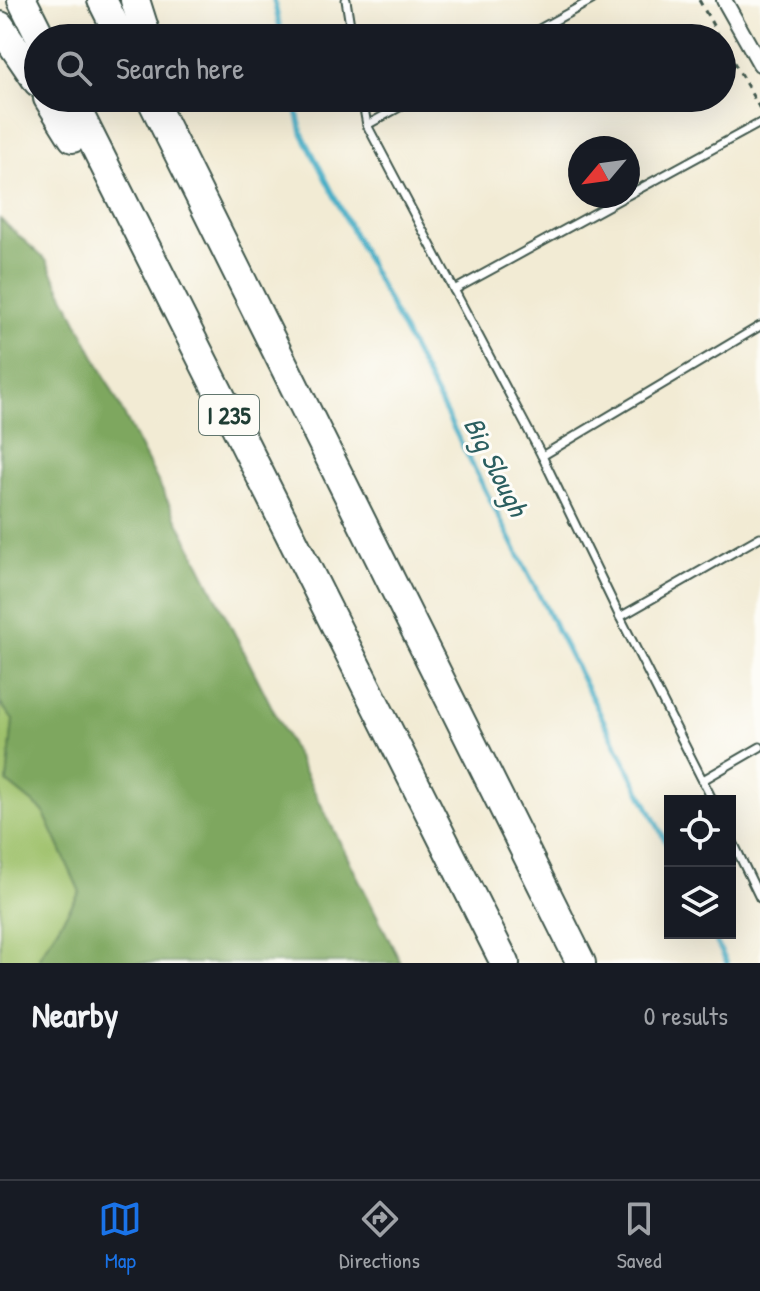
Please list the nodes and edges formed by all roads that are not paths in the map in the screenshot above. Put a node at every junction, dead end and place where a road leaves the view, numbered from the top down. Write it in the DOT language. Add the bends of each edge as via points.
graph roads {
  1 [pos="22,0"];
  2 [pos="102,0"];
  3 [pos="135,0"];
  4 [pos="346,0"];
  5 [pos="592,0"];
  6 [pos="724,0"];
  7 [pos="34,24"];
  8 [pos="114,24"];
  9 [pos="143,24"];
  10 [pos="350,24"];
  11 [pos="548,24"];
  12 [pos="0,26"];
  13 [pos="24,61"];
  14 [pos="760,64"];
  15 [pos="57,112"];
  16 [pos="78,112"];
  17 [pos="158,112"];
  18 [pos="174,112"];
  19 [pos="365,112"];
  20 [pos="391,112"];
  21 [pos="760,123"];
  22 [pos="367,125"];
  23 [pos="640,188"];
  24 [pos="603,208"];
  25 [pos="141,239"];
  26 [pos="235,268"];
  27 [pos="454,290"];
  28 [pos="760,326"];
  29 [pos="542,456"];
  30 [pos="760,537"];
  31 [pos="620,617"];
  32 [pos="760,747"];
  33 [pos="703,780"];
  34 [pos="710,795"];
  35 [pos="736,848"];
  36 [pos="760,898"];
  37 [pos="505,963"];
  38 [pos="581,963"];
  1 -- 7 [label="highway"];
  2 -- 8 [label="highway"];
  3 -- 9 [label="highway"];
  4 -- 10 [label="lane"];
  5 -- 11 [label="lane"];
  6 -- 14 [label="street"];
  12 -- 13 [label="highway"];
  15 -- 25 [label="highway"];
  16 -- 25 [label="highway, I 235"];
  17 -- 26 [label="highway, I 235"];
  18 -- 26 [label="highway"];
  19 -- 22 [label="lane"];
  20 -- 22 [label="lane"];
  21 -- 23 [label="lane"];
  22 -- 27 [label="lane"];
  24 -- 27 [label="lane"];
  25 -- 37 [label="highway, I 235"];
  26 -- 38 [label="highway, I 235"];
  27 -- 29 [label="lane"];
  28 -- 29 [label="lane"];
  29 -- 31 [label="lane"];
  30 -- 31 [label="lane"];
  31 -- 33 [label="lane"];
  32 -- 33 [label="lane"];
  33 -- 34 [label="lane"];
  35 -- 36 [label="lane"];
}
